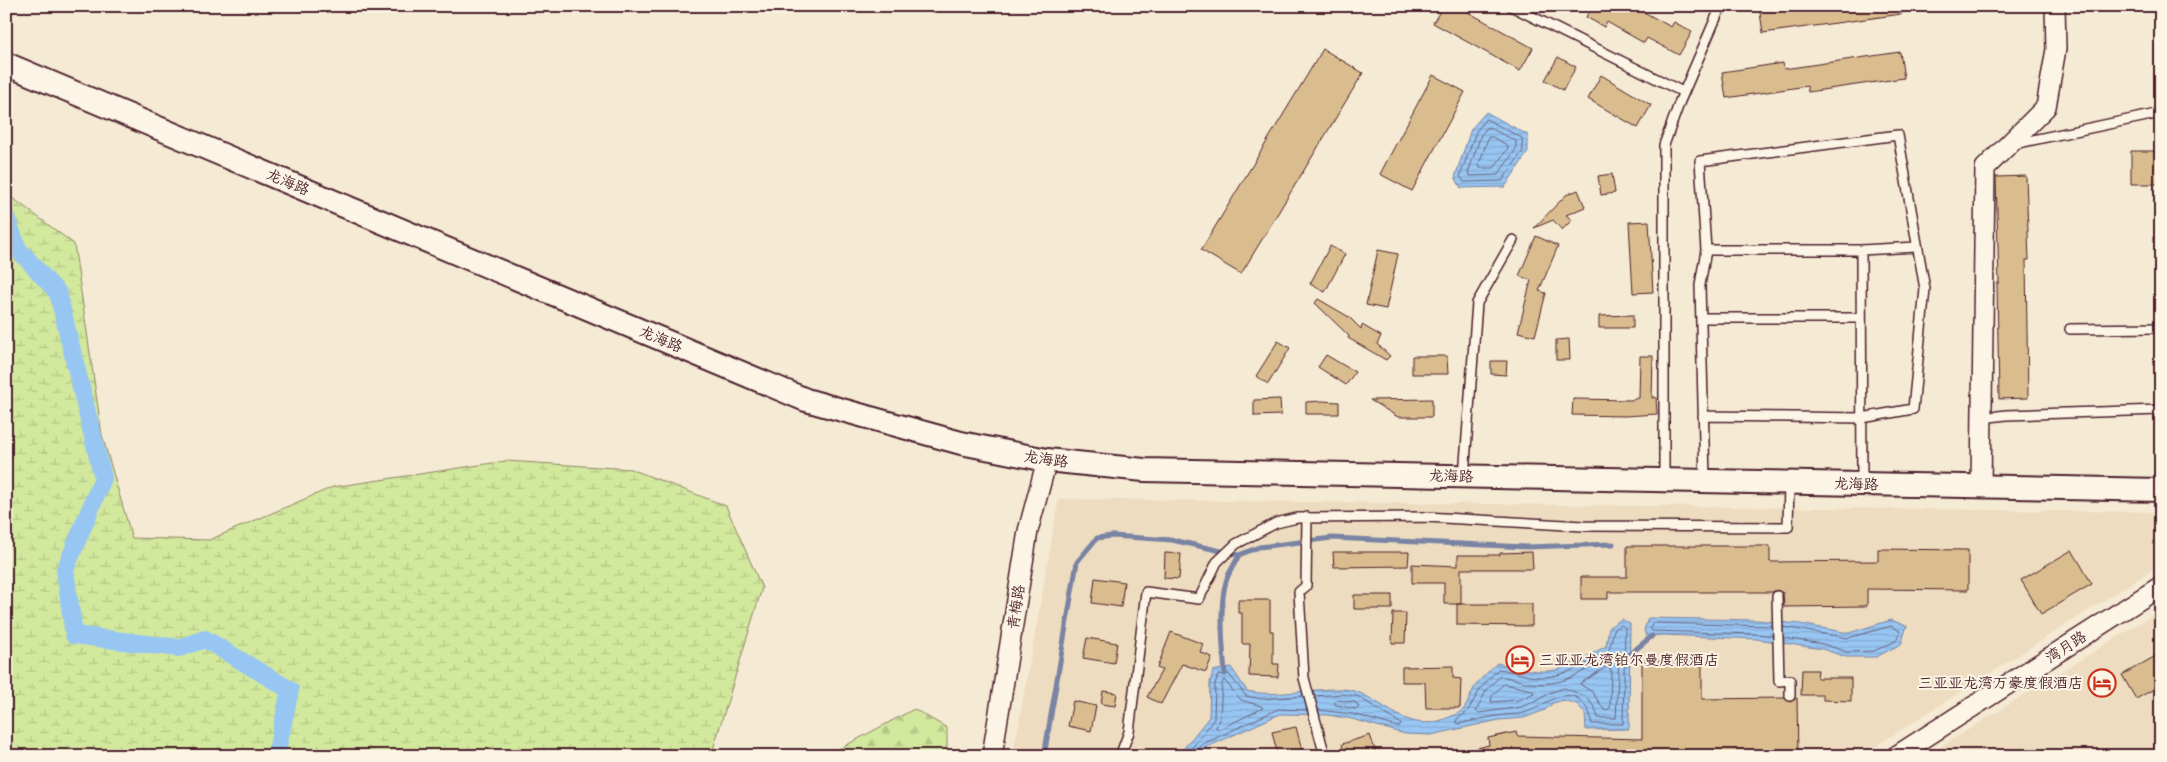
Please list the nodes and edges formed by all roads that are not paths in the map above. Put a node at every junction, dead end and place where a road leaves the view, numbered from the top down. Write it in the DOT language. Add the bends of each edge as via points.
graph roads {
  1 [pos="1511,6"];
  2 [pos="1721,6"];
  3 [pos="2055,6"];
  4 [pos="6,64"];
  5 [pos="1683,92"];
  6 [pos="2161,113"];
  7 [pos="2009,145"];
  8 [pos="1513,240"];
  9 [pos="1917,247"];
  10 [pos="1706,250"];
  11 [pos="1861,250"];
  12 [pos="1701,318"];
  13 [pos="1861,318"];
  14 [pos="2161,328"];
  15 [pos="2070,329"];
  16 [pos="2161,410"];
  17 [pos="1703,416"];
  18 [pos="1862,418"];
  19 [pos="1982,418"];
  20 [pos="1047,460"];
  21 [pos="1464,476"];
  22 [pos="1664,480"];
  23 [pos="1705,480"];
  24 [pos="1789,482"];
  25 [pos="1862,484"];
  26 [pos="1981,487"];
  27 [pos="2161,490"];
  28 [pos="1307,518"];
  29 [pos="2161,586"];
  30 [pos="1777,596"];
  31 [pos="1790,696"];
  32 [pos="992,756"];
  33 [pos="1120,756"];
  34 [pos="1325,756"];
  35 [pos="1896,756"];
  1 -- 5 [label="lane"];
  2 -- 5 [label="lane"];
  3 -- 7 [label="street" via="2056,49 2046,107"];
  4 -- 20 [label="street, 龙海路" via="806,400 961,444"];
  5 -- 22 [label="lane" via="1664,145"];
  6 -- 7 [label="lane"];
  7 -- 19 [label="street" via="1985,168"];
  8 -- 21 [label="lane" via="1477,303"];
  9 -- 10 [label="lane" via="1898,135 1700,161"];
  9 -- 11 [label="lane"];
  9 -- 18 [label="lane" via="1924,289 1913,409"];
  10 -- 11 [label="lane"];
  10 -- 12 [label="lane" via="1700,285"];
  11 -- 13 [label="lane"];
  12 -- 13 [label="lane"];
  12 -- 17 [label="lane"];
  13 -- 18 [label="lane"];
  14 -- 15 [label="lane"];
  16 -- 19 [label="lane"];
  17 -- 18 [label="lane"];
  17 -- 23 [label="lane"];
  18 -- 25 [label="lane"];
  19 -- 26 [label="street"];
  20 -- 21 [label="street, 龙海路" via="1144,470"];
  20 -- 32 [label="street, 青梅路" via="1028,531"];
  21 -- 22 [label="street, 龙海路"];
  22 -- 23 [label="street, 龙海路"];
  23 -- 24 [label="street, 龙海路"];
  24 -- 25 [label="street, 龙海路"];
  24 -- 28 [label="lane" via="1788,527 1583,526 1426,518"];
  25 -- 26 [label="street, 龙海路"];
  26 -- 27 [label="street, 龙海路"];
  28 -- 33 [label="lane" via="1276,523 1236,544 1217,562 1199,599 1146,592 1129,732"];
  28 -- 34 [label="lane" via="1306,586 1299,592 1304,678"];
  29 -- 35 [label="street, 湾月路"];
  30 -- 31 [label="lane" via="1779,681 1790,680"];
}
